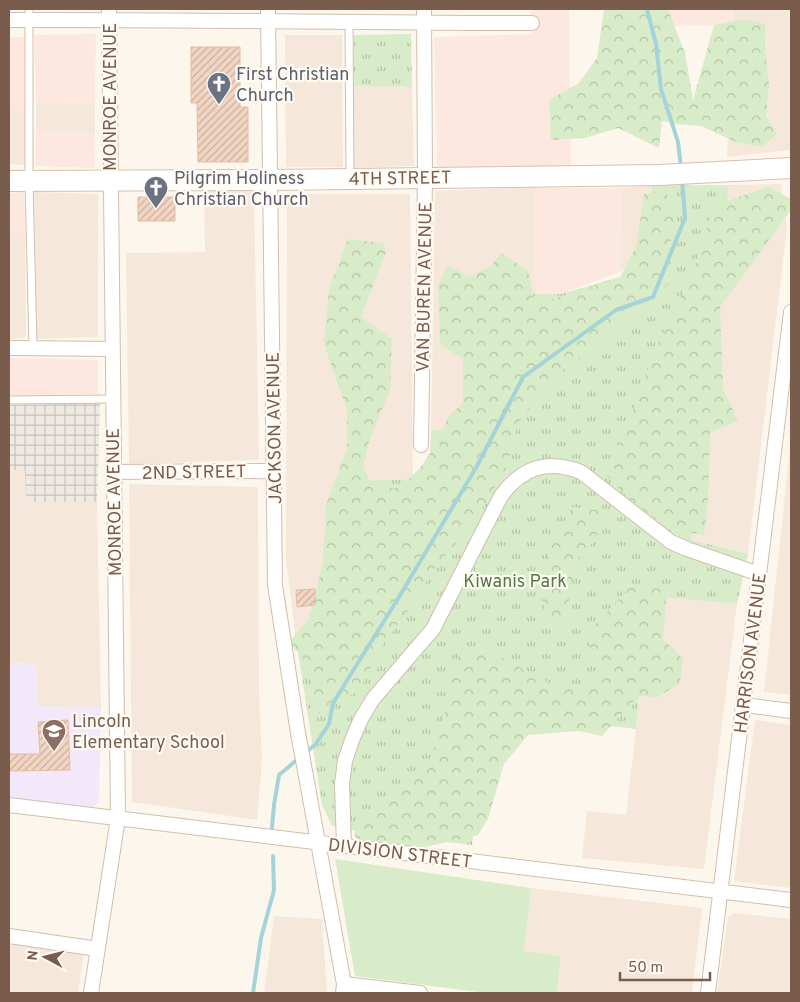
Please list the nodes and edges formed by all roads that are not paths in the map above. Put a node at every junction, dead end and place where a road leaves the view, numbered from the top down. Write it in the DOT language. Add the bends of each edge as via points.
graph roads {
  1 [pos="424,9"];
  2 [pos="29,14"];
  3 [pos="109,14"];
  4 [pos="268,16"];
  5 [pos="9,20"];
  6 [pos="349,23"];
  7 [pos="424,23"];
  8 [pos="532,23"];
  9 [pos="791,168"];
  10 [pos="425,177"];
  11 [pos="350,179"];
  12 [pos="271,180"];
  13 [pos="9,181"];
  14 [pos="29,182"];
  15 [pos="110,182"];
  16 [pos="791,312"];
  17 [pos="9,348"];
  18 [pos="33,348"];
  19 [pos="113,349"];
  20 [pos="113,398"];
  21 [pos="9,400"];
  22 [pos="421,444"];
  23 [pos="274,471"];
  24 [pos="114,472"];
  25 [pos="759,574"];
  26 [pos="744,705"];
  27 [pos="791,711"];
  28 [pos="9,805"];
  29 [pos="118,818"];
  30 [pos="318,843"];
  31 [pos="344,846"];
  32 [pos="721,892"];
  33 [pos="791,900"];
  34 [pos="9,936"];
  35 [pos="98,949"];
  36 [pos="343,989"];
  37 [pos="91,993"];
  38 [pos="420,993"];
  39 [pos="708,993"];
  1 -- 7 [label="street, VAN BUREN AVENUE"];
  2 -- 3 [label="street"];
  2 -- 5 [label="street"];
  2 -- 14 [label="lane"];
  3 -- 4 [label="street"];
  3 -- 15 [label="street, MONROE AVENUE"];
  4 -- 6 [label="street"];
  4 -- 12 [label="street, JACKSON AVENUE"];
  6 -- 7 [label="street"];
  6 -- 11 [label="lane"];
  7 -- 8 [label="street"];
  7 -- 10 [label="street, VAN BUREN AVENUE"];
  9 -- 10 [label="street, 4TH STREET" via="659,175"];
  10 -- 11 [label="street, 4TH STREET"];
  10 -- 22 [label="street, VAN BUREN AVENUE"];
  11 -- 12 [label="street, 4TH STREET"];
  12 -- 15 [label="street, 4TH STREET"];
  12 -- 23 [label="street, JACKSON AVENUE"];
  13 -- 14 [label="street, 4TH STREET"];
  14 -- 15 [label="street, 4TH STREET"];
  14 -- 18 [label="lane"];
  15 -- 19 [label="street, MONROE AVENUE"];
  16 -- 25 [label="street, HARRISON AVENUE"];
  17 -- 18 [label="street"];
  18 -- 19 [label="street"];
  19 -- 20 [label="street, MONROE AVENUE"];
  20 -- 21 [label="lane"];
  20 -- 24 [label="street, MONROE AVENUE"];
  23 -- 24 [label="street, 2ND STREET"];
  23 -- 30 [label="street, JACKSON AVENUE" via="275,585"];
  24 -- 29 [label="street, MONROE AVENUE"];
  25 -- 26 [label="street, HARRISON AVENUE"];
  25 -- 31 [label="street" via="671,542 581,472 570,467 550,466 518,476 501,496 433,629 373,699 361,719 350,747 342,784"];
  26 -- 27 [label="street"];
  26 -- 32 [label="street, HARRISON AVENUE"];
  28 -- 29 [label="street, DIVISION STREET"];
  29 -- 30 [label="street, DIVISION STREET"];
  29 -- 35 [label="street, MONROE AVENUE"];
  30 -- 31 [label="street, DIVISION STREET"];
  30 -- 36 [label="street, JACKSON AVENUE"];
  31 -- 32 [label="street, DIVISION STREET"];
  32 -- 33 [label="street, DIVISION STREET"];
  32 -- 39 [label="street, HARRISON AVENUE"];
  34 -- 35 [label="street"];
  35 -- 37 [label="street, MONROE AVENUE"];
  36 -- 38 [label="street"];
}
